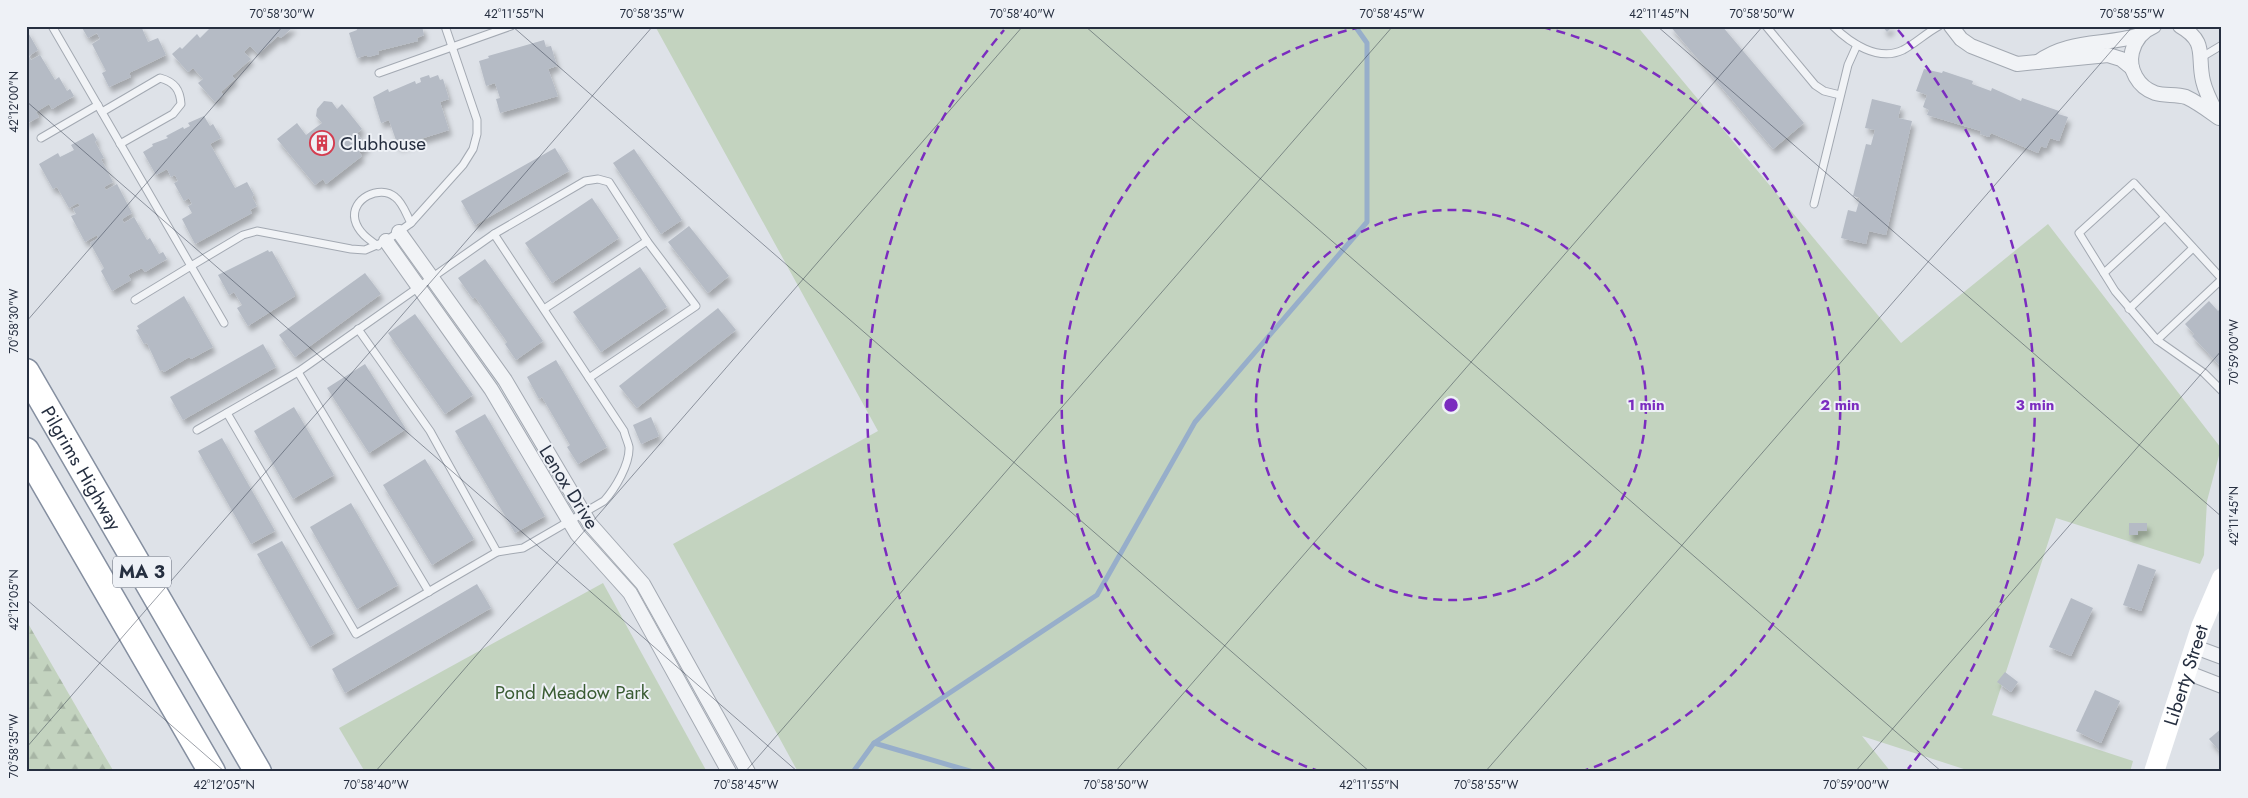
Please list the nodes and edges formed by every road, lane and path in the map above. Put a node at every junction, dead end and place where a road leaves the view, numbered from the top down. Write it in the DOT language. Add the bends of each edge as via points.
graph roads {
  1 [pos="52,26"];
  2 [pos="446,26"];
  3 [pos="511,26"];
  4 [pos="1766,26"];
  5 [pos="1833,26"];
  6 [pos="1939,26"];
  7 [pos="1951,26"];
  8 [pos="2154,26"];
  9 [pos="2180,26"];
  10 [pos="2140,35"];
  11 [pos="1857,45"];
  12 [pos="2222,45"];
  13 [pos="453,48"];
  14 [pos="2202,57"];
  15 [pos="2038,62"];
  16 [pos="2132,68"];
  17 [pos="379,73"];
  18 [pos="1840,95"];
  19 [pos="98,104"];
  20 [pos="102,112"];
  21 [pos="2220,119"];
  22 [pos="41,138"];
  23 [pos="120,144"];
  24 [pos="1814,204"];
  25 [pos="2165,217"];
  26 [pos="405,228"];
  27 [pos="494,234"];
  28 [pos="647,241"];
  29 [pos="382,244"];
  30 [pos="2193,248"];
  31 [pos="191,266"];
  32 [pos="2104,273"];
  33 [pos="432,277"];
  34 [pos="2222,279"];
  35 [pos="419,287"];
  36 [pos="134,300"];
  37 [pos="544,309"];
  38 [pos="2129,309"];
  39 [pos="224,323"];
  40 [pos="358,329"];
  41 [pos="2157,340"];
  42 [pos="26,372"];
  43 [pos="298,372"];
  44 [pos="589,378"];
  45 [pos="2222,391"];
  46 [pos="228,413"];
  47 [pos="197,430"];
  48 [pos="26,451"];
  49 [pos="582,514"];
  50 [pos="569,522"];
  51 [pos="497,552"];
  52 [pos="2222,578"];
  53 [pos="429,592"];
  54 [pos="2195,647"];
  55 [pos="2222,657"];
  56 [pos="2186,672"];
  57 [pos="694,674"];
  58 [pos="679,681"];
  59 [pos="2222,686"];
  60 [pos="212,772"];
  61 [pos="258,772"];
  62 [pos="729,772"];
  63 [pos="748,772"];
  64 [pos="2154,772"];
  1 -- 19 [label="lane"];
  2 -- 13 [label="lane"];
  3 -- 13 [label="lane"];
  4 -- 18 [label="lane" via="1815,85"];
  5 -- 11 [label="lane"];
  6 -- 11 [label="lane" via="1895,53 1876,52"];
  7 -- 15 [label="street" via="1966,43 1987,53 2017,64"];
  8 -- 10 [label="street"];
  9 -- 14 [label="street" via="2195,38"];
  10 -- 15 [label="street" via="2117,42 2069,46 2053,51"];
  10 -- 16 [label="street" via="2132,51"];
  11 -- 18 [label="lane"];
  12 -- 14 [label="lane"];
  13 -- 17 [label="lane"];
  13 -- 26 [label="lane" via="477,120 474,149"];
  14 -- 21 [label="street" via="2203,83"];
  15 -- 16 [label="street" via="2108,56 2120,59"];
  16 -- 21 [label="street" via="2145,88 2155,93 2184,97"];
  18 -- 24 [label="lane"];
  19 -- 20 [label="lane"];
  19 -- 22 [label="lane"];
  20 -- 23 [label="lane"];
  20 -- 23 [label="lane" via="160,78 170,81 180,93 181,104 173,114"];
  23 -- 31 [label="lane"];
  25 -- 30 [label="lane"];
  25 -- 32 [label="lane"];
  25 -- 32 [label="lane" via="2134,183 2079,233"];
  26 -- 29 [label="lane"];
  26 -- 29 [label="lane" via="402,205 391,194 378,191 368,195 356,210 355,218 363,235"];
  26 -- 33 [label="street, Lenox Drive"];
  27 -- 28 [label="lane" via="585,181 598,179 608,182"];
  27 -- 33 [label="lane"];
  27 -- 37 [label="lane"];
  28 -- 37 [label="lane"];
  28 -- 44 [label="lane" via="696,306"];
  29 -- 31 [label="lane" via="365,250 352,249 257,231 243,235"];
  29 -- 35 [label="street, Lenox Drive"];
  30 -- 34 [label="lane"];
  30 -- 38 [label="lane"];
  31 -- 36 [label="lane"];
  31 -- 39 [label="lane"];
  32 -- 38 [label="lane"];
  33 -- 35 [label="lane"];
  33 -- 49 [label="street, Lenox Drive" via="505,380"];
  34 -- 41 [label="lane"];
  35 -- 40 [label="lane"];
  35 -- 50 [label="street, Lenox Drive" via="491,389"];
  37 -- 44 [label="lane"];
  38 -- 41 [label="lane"];
  40 -- 43 [label="lane"];
  40 -- 51 [label="lane" via="430,431"];
  41 -- 45 [label="lane" via="2204,373"];
  42 -- 61 [label="highway, Pilgrims Highway / MA 3"];
  43 -- 46 [label="lane"];
  43 -- 53 [label="lane"];
  44 -- 49 [label="lane" via="624,431 629,447 626,462 611,494"];
  46 -- 47 [label="lane"];
  46 -- 53 [label="lane" via="356,634"];
  48 -- 60 [label="highway, Pilgrims Highway / MA 3"];
  49 -- 50 [label="lane"];
  49 -- 57 [label="street, Lenox Drive" via="643,584"];
  50 -- 51 [label="lane" via="523,548"];
  50 -- 58 [label="street, Lenox Drive" via="630,593"];
  51 -- 53 [label="lane"];
  52 -- 54 [label="main road, Liberty Street"];
  54 -- 55 [label="street"];
  54 -- 56 [label="main road, Liberty Street"];
  56 -- 59 [label="street"];
  56 -- 64 [label="main road, Liberty Street"];
  57 -- 58 [label="street"];
  57 -- 63 [label="street, Lenox Drive"];
  58 -- 62 [label="street, Lenox Drive"];
}
